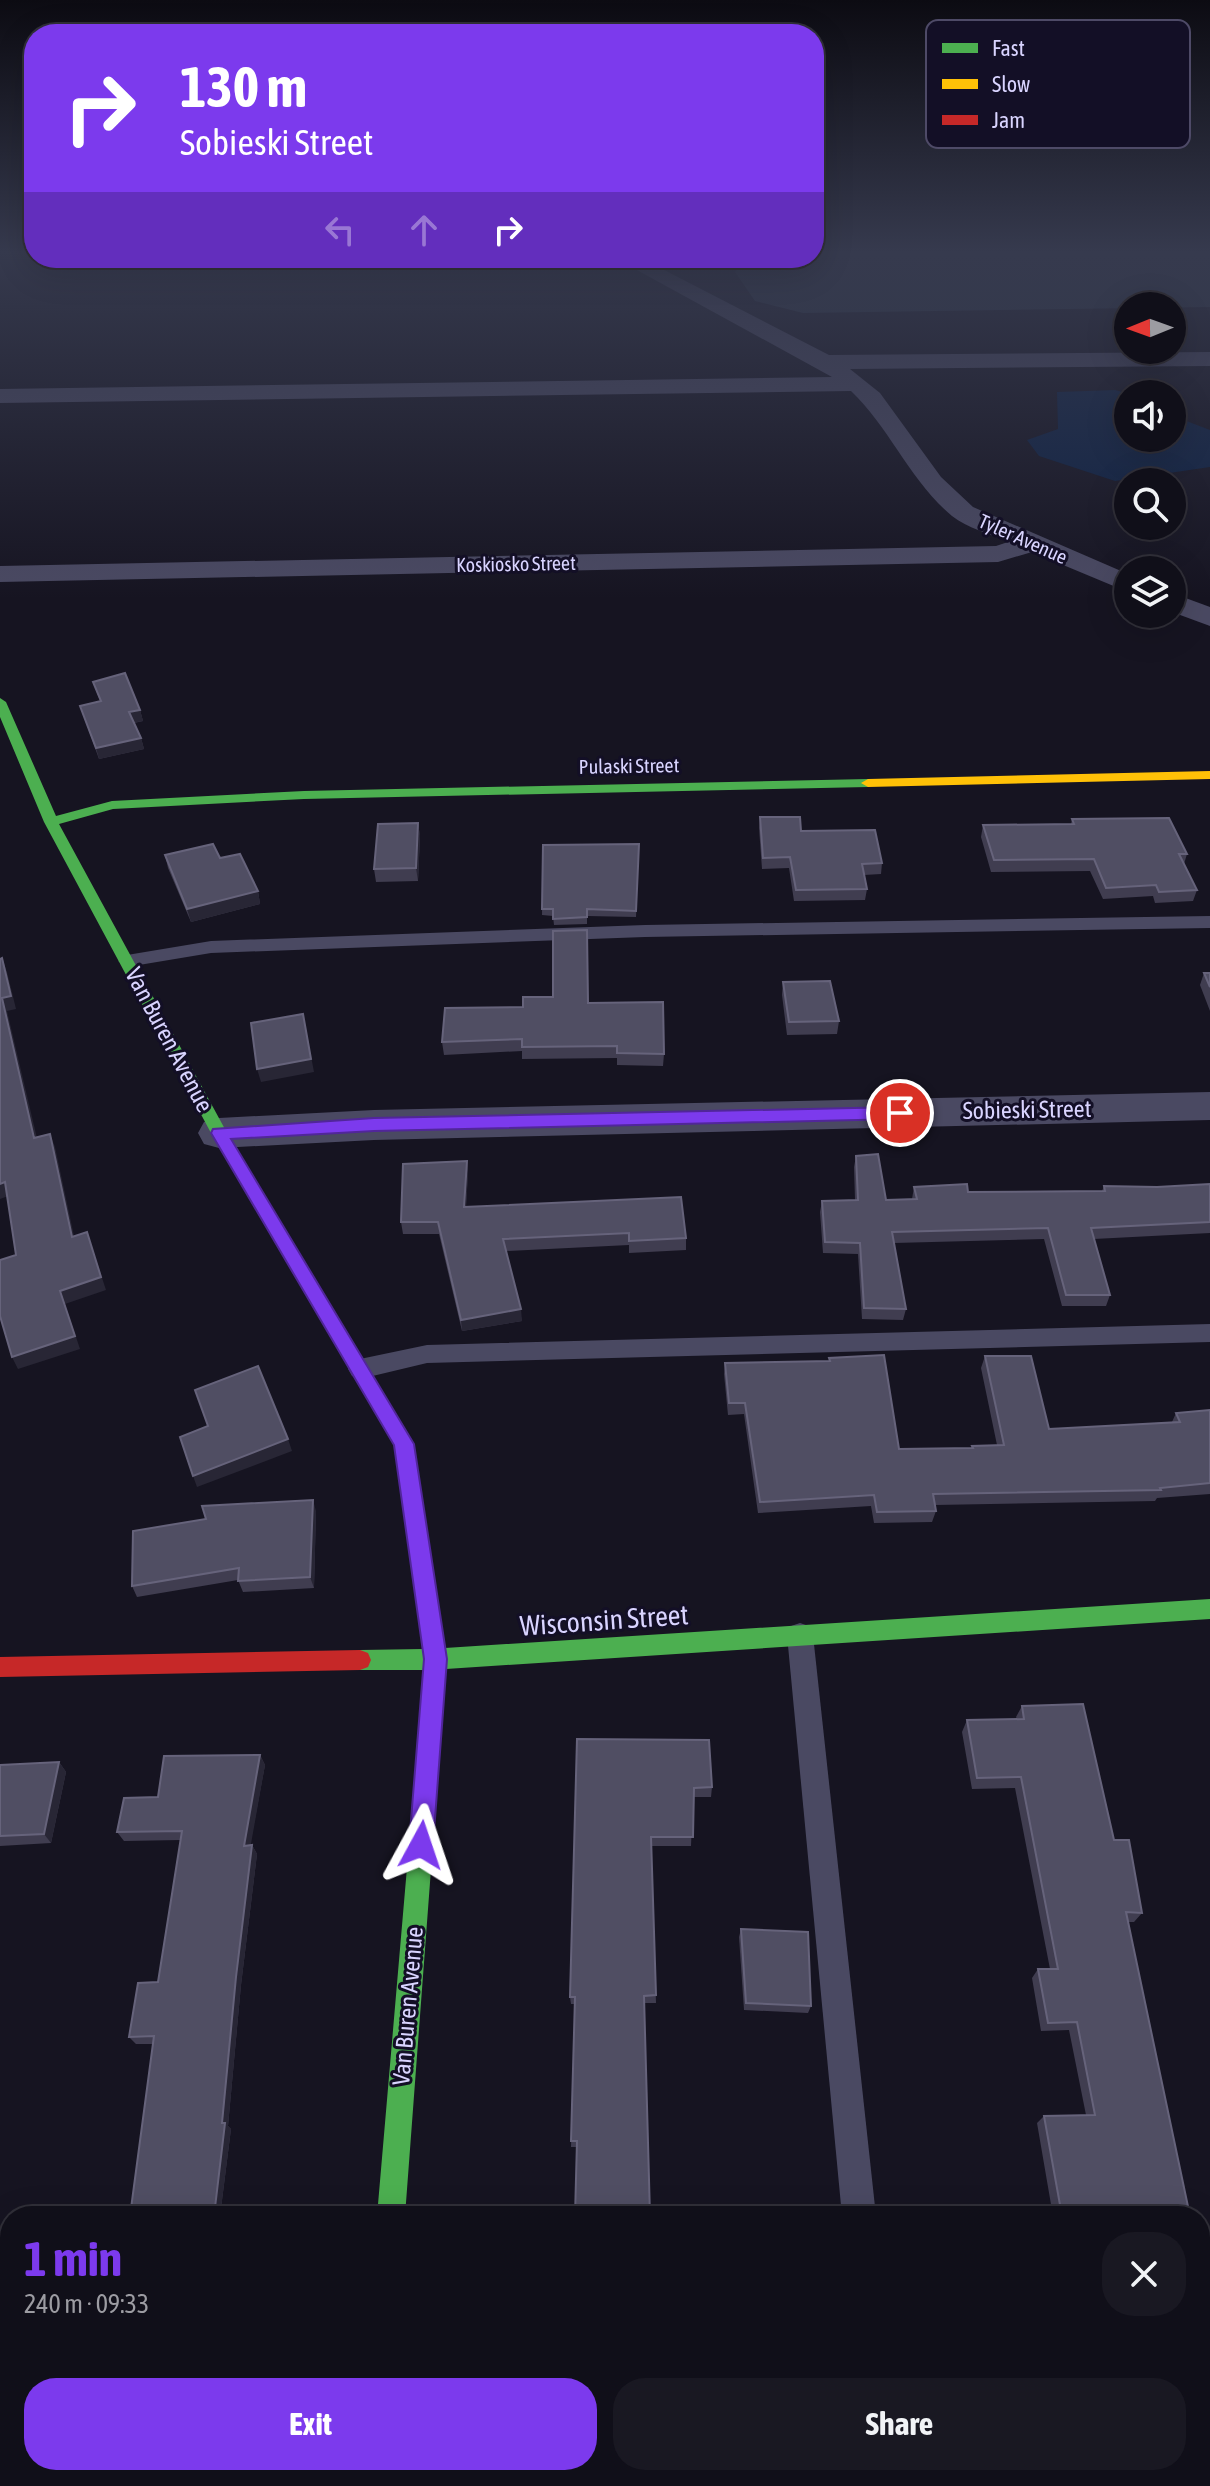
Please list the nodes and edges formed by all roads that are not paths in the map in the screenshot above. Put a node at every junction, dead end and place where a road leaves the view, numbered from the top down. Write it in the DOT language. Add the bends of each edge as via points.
graph roads {
  1 [pos="832,367"];
  2 [pos="857,384"];
  3 [pos="0,396"];
  4 [pos="1031,544"];
  5 [pos="0,574"];
  6 [pos="1114,578"];
  7 [pos="1186,608"];
  8 [pos="1210,617"];
  9 [pos="0,702"];
  10 [pos="1210,775"];
  11 [pos="51,822"];
  12 [pos="1210,922"];
  13 [pos="127,961"];
  14 [pos="1210,1106"];
  15 [pos="219,1133"];
  16 [pos="1210,1333"];
  17 [pos="360,1369"];
  18 [pos="1210,1609"];
  19 [pos="800,1635"];
  20 [pos="436,1659"];
  21 [pos="0,1667"];
  22 [pos="392,2206"];
  23 [pos="858,2206"];
  1 -- 2 [label="street, Tyler Avenue"];
  2 -- 3 [label="street"];
  2 -- 4 [label="street, Tyler Avenue" via="932,482 964,513"];
  4 -- 5 [label="street, Koskiosko Street" via="998,554"];
  4 -- 6 [label="street, Tyler Avenue"];
  7 -- 8 [label="street"];
  9 -- 11 [label="street, Van Buren Avenue"];
  10 -- 11 [label="street, Pulaski Street" via="304,795 112,805"];
  11 -- 13 [label="street, Van Buren Avenue"];
  12 -- 13 [label="lane" via="614,932 211,947"];
  13 -- 15 [label="street, Van Buren Avenue"];
  14 -- 15 [label="street, Sobieski Street"];
  15 -- 17 [label="street, Van Buren Avenue"];
  16 -- 17 [label="lane" via="427,1354"];
  17 -- 20 [label="street, Van Buren Avenue" via="404,1444"];
  18 -- 19 [label="street, Wisconsin Street"];
  19 -- 20 [label="street, Wisconsin Street"];
  19 -- 23 [label="lane"];
  20 -- 21 [label="street, Wisconsin Street"];
  20 -- 22 [label="street, Van Buren Avenue"];
}
